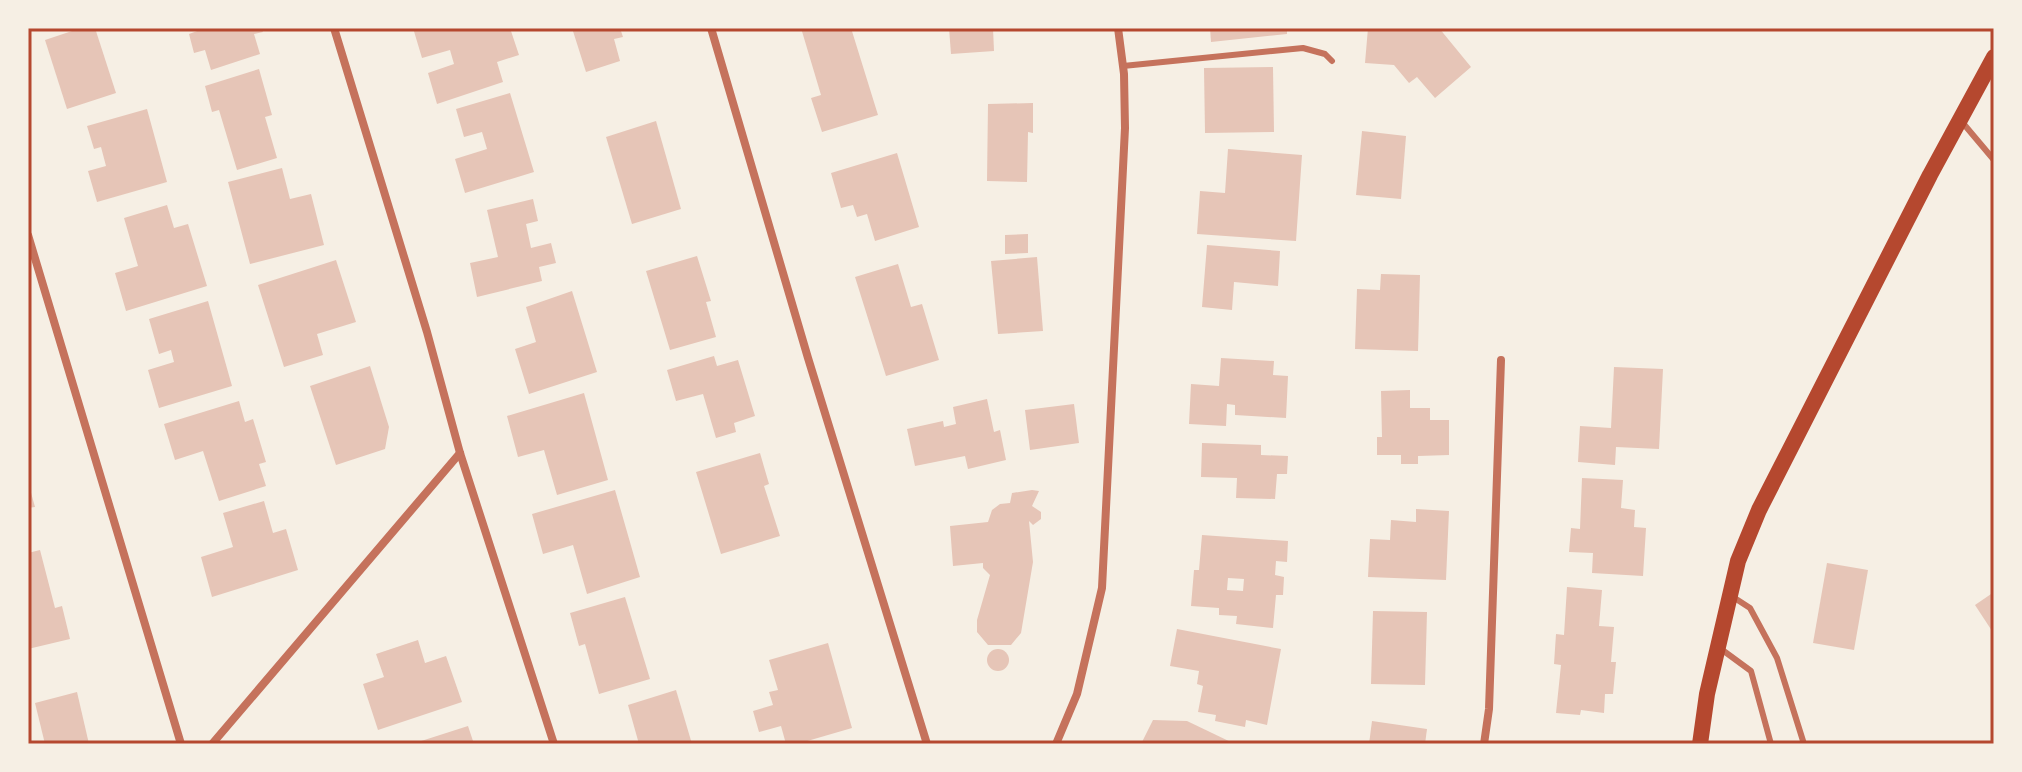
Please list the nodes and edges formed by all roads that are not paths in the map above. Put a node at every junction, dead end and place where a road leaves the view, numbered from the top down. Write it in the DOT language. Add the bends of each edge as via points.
graph roads {
  1 [pos="334,28"];
  2 [pos="711,28"];
  3 [pos="1118,28"];
  4 [pos="1994,57"];
  5 [pos="1332,61"];
  6 [pos="1123,66"];
  7 [pos="1960,120"];
  8 [pos="1994,160"];
  9 [pos="28,235"];
  10 [pos="1501,360"];
  11 [pos="460,453"];
  12 [pos="1730,595"];
  13 [pos="1718,647"];
  14 [pos="181,744"];
  15 [pos="212,744"];
  16 [pos="554,744"];
  17 [pos="927,744"];
  18 [pos="1056,744"];
  19 [pos="1484,744"];
  20 [pos="1700,744"];
  21 [pos="1771,744"];
  22 [pos="1804,744"];
  1 -- 11 [label="street"];
  2 -- 17 [label="street"];
  3 -- 6 [label="street"];
  4 -- 7 [label="main road"];
  5 -- 6 [label="lane" via="1303,48"];
  6 -- 18 [label="street" via="1125,128 1102,588 1077,694"];
  7 -- 8 [label="lane"];
  7 -- 12 [label="main road" via="1759,510"];
  9 -- 14 [label="street"];
  10 -- 19 [label="street"];
  11 -- 15 [label="street"];
  11 -- 16 [label="street"];
  12 -- 13 [label="main road"];
  12 -- 22 [label="lane" via="1750,608 1777,658"];
  13 -- 20 [label="main road"];
  13 -- 21 [label="lane" via="1751,671"];
}
